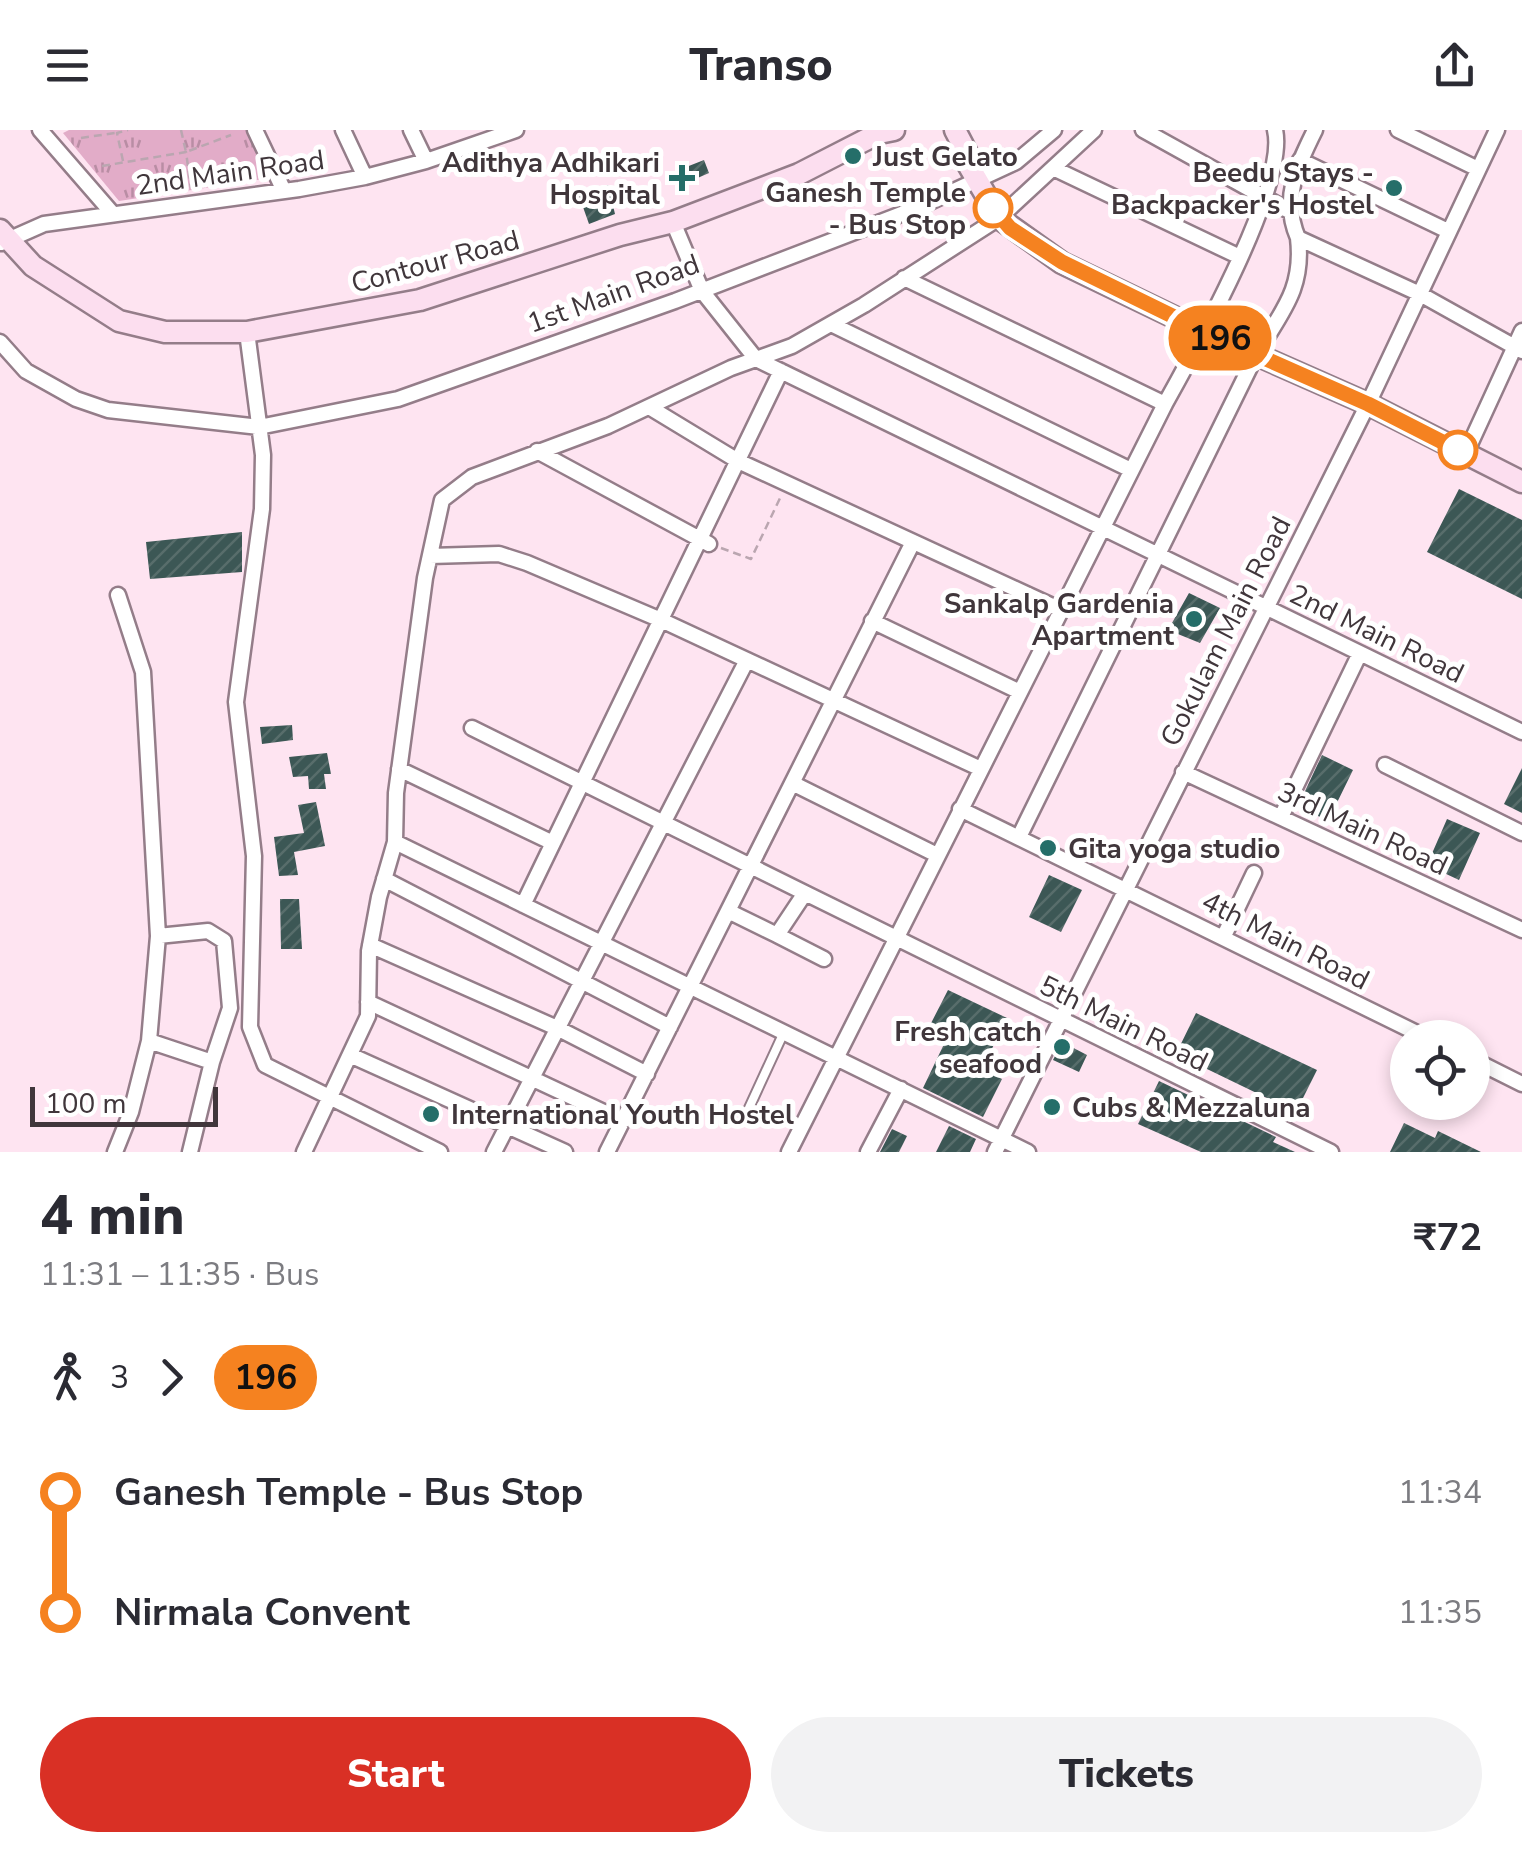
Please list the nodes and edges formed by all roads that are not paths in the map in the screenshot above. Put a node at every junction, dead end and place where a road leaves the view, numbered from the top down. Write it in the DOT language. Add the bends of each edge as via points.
graph roads {
  1 [pos="40,130"];
  2 [pos="256,130"];
  3 [pos="343,130"];
  4 [pos="411,130"];
  5 [pos="943,130"];
  6 [pos="955,130"];
  7 [pos="1054,130"];
  8 [pos="1094,130"];
  9 [pos="1143,130"];
  10 [pos="1275,130"];
  11 [pos="1316,130"];
  12 [pos="1398,130"];
  13 [pos="1497,130"];
  14 [pos="511,131"];
  15 [pos="885,131"];
  16 [pos="1300,160"];
  17 [pos="426,161"];
  18 [pos="966,161"];
  19 [pos="1055,169"];
  20 [pos="1478,169"];
  21 [pos="365,177"];
  22 [pos="977,182"];
  23 [pos="284,191"];
  24 [pos="1282,212"];
  25 [pos="113,214"];
  26 [pos="999,218"];
  27 [pos="674,222"];
  28 [pos="1448,231"];
  29 [pos="3,237"];
  30 [pos="1240,257"];
  31 [pos="904,278"];
  32 [pos="702,291"];
  33 [pos="1420,294"];
  34 [pos="832,324"];
  35 [pos="1522,331"];
  36 [pos="247,332"];
  37 [pos="1205,332"];
  38 [pos="0,342"];
  39 [pos="1518,349"];
  40 [pos="1256,355"];
  41 [pos="756,359"];
  42 [pos="782,371"];
  43 [pos="1165,404"];
  44 [pos="1368,404"];
  45 [pos="649,406"];
  46 [pos="259,426"];
  47 [pos="538,451"];
  48 [pos="1466,454"];
  49 [pos="738,461"];
  50 [pos="1132,470"];
  51 [pos="1522,482"];
  52 [pos="1102,528"];
  53 [pos="705,542"];
  54 [pos="913,542"];
  55 [pos="1158,554"];
  56 [pos="430,556"];
  57 [pos="118,595"];
  58 [pos="1264,606"];
  59 [pos="1061,610"];
  60 [pos="661,620"];
  61 [pos="872,622"];
  62 [pos="1360,652"];
  63 [pos="747,660"];
  64 [pos="1020,692"];
  65 [pos="834,700"];
  66 [pos="472,728"];
  67 [pos="1522,732"];
  68 [pos="1384,765"];
  69 [pos="400,769"];
  70 [pos="981,769"];
  71 [pos="1183,772"];
  72 [pos="792,783"];
  73 [pos="582,784"];
  74 [pos="960,809"];
  75 [pos="1281,818"];
  76 [pos="662,824"];
  77 [pos="1522,833"];
  78 [pos="1019,837"];
  79 [pos="395,842"];
  80 [pos="553,842"];
  81 [pos="937,854"];
  82 [pos="750,867"];
  83 [pos="1254,874"];
  84 [pos="384,878"];
  85 [pos="1125,888"];
  86 [pos="805,893"];
  87 [pos="523,904"];
  88 [pos="728,911"];
  89 [pos="1522,930"];
  90 [pos="777,935"];
  91 [pos="158,936"];
  92 [pos="896,936"];
  93 [pos="1224,938"];
  94 [pos="601,942"];
  95 [pos="370,945"];
  96 [pos="824,960"];
  97 [pos="582,980"];
  98 [pos="690,986"];
  99 [pos="368,1002"];
  100 [pos="1060,1020"];
  101 [pos="1390,1020"];
  102 [pos="670,1027"];
  103 [pos="557,1028"];
  104 [pos="784,1032"];
  105 [pos="150,1041"];
  106 [pos="350,1055"];
  107 [pos="835,1057"];
  108 [pos="212,1062"];
  109 [pos="1490,1068"];
  110 [pos="646,1074"];
  111 [pos="531,1078"];
  112 [pos="1522,1084"];
  113 [pos="902,1089"];
  114 [pos="330,1098"];
  115 [pos="749,1108"];
  116 [pos="623,1121"];
  117 [pos="508,1125"];
  118 [pos="411,1137"];
  119 [pos="998,1145"];
  120 [pos="116,1152"];
  121 [pos="190,1152"];
  122 [pos="304,1152"];
  123 [pos="403,1152"];
  124 [pos="440,1152"];
  125 [pos="494,1152"];
  126 [pos="565,1152"];
  127 [pos="607,1152"];
  128 [pos="789,1152"];
  129 [pos="868,1152"];
  130 [pos="1028,1152"];
  131 [pos="1330,1152"];
  1 -- 25 [label="street"];
  2 -- 23 [label="street"];
  3 -- 21 [label="street"];
  4 -- 17 [label="street"];
  5 -- 18 [label="main road"];
  6 -- 18 [label="main road"];
  7 -- 22 [label="street, 1st Main Road" via="1026,156"];
  8 -- 19 [label="street"];
  9 -- 24 [label="street"];
  10 -- 24 [label="street"];
  11 -- 16 [label="street"];
  12 -- 20 [label="street"];
  13 -- 20 [label="street, Gokulam Main Road"];
  14 -- 17 [label="street, 2nd Main Road"];
  15 -- 27 [label="main road, Contour Road" via="799,174"];
  16 -- 24 [label="street"];
  16 -- 28 [label="street"];
  17 -- 21 [label="street, 2nd Main Road"];
  18 -- 22 [label="main road"];
  19 -- 26 [label="street"];
  19 -- 30 [label="street"];
  20 -- 28 [label="street, Gokulam Main Road"];
  21 -- 23 [label="street, 2nd Main Road"];
  22 -- 26 [label="main road"];
  22 -- 32 [label="street, 1st Main Road"];
  23 -- 25 [label="street, 2nd Main Road"];
  24 -- 30 [label="street"];
  24 -- 33 [label="street"];
  24 -- 40 [label="street" via="1301,266"];
  25 -- 29 [label="street, 2nd Main Road"];
  26 -- 31 [label="street"];
  26 -- 37 [label="main road" via="1062,262"];
  27 -- 32 [label="street"];
  27 -- 36 [label="main road, Contour Road" via="420,300"];
  28 -- 33 [label="street, Gokulam Main Road"];
  29 -- 36 [label="main road, Contour Road" via="33,266 119,321 165,332"];
  30 -- 37 [label="street"];
  31 -- 34 [label="street"];
  31 -- 43 [label="street"];
  32 -- 41 [label="street"];
  32 -- 46 [label="street, 1st Main Road" via="398,399"];
  33 -- 39 [label="street"];
  33 -- 44 [label="street, Gokulam Main Road"];
  34 -- 41 [label="street"];
  34 -- 50 [label="street"];
  35 -- 39 [label="street"];
  36 -- 46 [label="street"];
  37 -- 40 [label="main road"];
  37 -- 43 [label="street"];
  38 -- 46 [label="street, 1st Main Road" via="26,372 108,410"];
  39 -- 48 [label="street"];
  40 -- 44 [label="main road"];
  40 -- 55 [label="street"];
  41 -- 42 [label="street, 2nd Main Road"];
  41 -- 45 [label="street"];
  42 -- 49 [label="street"];
  42 -- 52 [label="street, 2nd Main Road"];
  43 -- 50 [label="street"];
  44 -- 48 [label="main road"];
  44 -- 58 [label="street, Gokulam Main Road"];
  45 -- 47 [label="street"];
  45 -- 49 [label="street"];
  46 -- 114 [label="street" via="262,509 236,702 254,856 250,1027 264,1065"];
  47 -- 53 [label="street"];
  47 -- 56 [label="street" via="472,477 442,500"];
  48 -- 51 [label="main road"];
  49 -- 53 [label="street"];
  49 -- 54 [label="street"];
  50 -- 52 [label="street"];
  52 -- 55 [label="street, 2nd Main Road"];
  52 -- 59 [label="street"];
  53 -- 60 [label="street"];
  54 -- 59 [label="street"];
  54 -- 61 [label="street"];
  55 -- 58 [label="street, 2nd Main Road"];
  55 -- 78 [label="street"];
  56 -- 60 [label="street" via="500,554"];
  56 -- 69 [label="street"];
  57 -- 91 [label="street" via="143,672"];
  58 -- 62 [label="street, 2nd Main Road"];
  58 -- 71 [label="street, Gokulam Main Road"];
  59 -- 64 [label="street"];
  60 -- 63 [label="street"];
  60 -- 73 [label="street"];
  61 -- 64 [label="street"];
  61 -- 65 [label="street"];
  62 -- 67 [label="street, 2nd Main Road"];
  62 -- 75 [label="street"];
  63 -- 65 [label="street"];
  63 -- 76 [label="street"];
  64 -- 70 [label="street"];
  65 -- 70 [label="street"];
  65 -- 72 [label="street"];
  66 -- 73 [label="street, 5th Main Road"];
  68 -- 77 [label="street"];
  69 -- 79 [label="street"];
  69 -- 80 [label="street"];
  70 -- 74 [label="street"];
  71 -- 75 [label="street, 3rd Main Road"];
  71 -- 85 [label="street, Gokulam Main Road"];
  72 -- 81 [label="street"];
  72 -- 82 [label="street"];
  73 -- 76 [label="street, 5th Main Road"];
  73 -- 80 [label="street"];
  74 -- 78 [label="street, 4th Main Road"];
  74 -- 81 [label="street"];
  75 -- 89 [label="street, 3rd Main Road"];
  76 -- 82 [label="street, 5th Main Road"];
  76 -- 94 [label="street"];
  78 -- 85 [label="street, 4th Main Road"];
  79 -- 84 [label="street"];
  79 -- 87 [label="street"];
  80 -- 87 [label="street"];
  81 -- 92 [label="street"];
  82 -- 86 [label="street, 5th Main Road"];
  82 -- 88 [label="street"];
  83 -- 93 [label="street"];
  84 -- 95 [label="street"];
  84 -- 97 [label="street"];
  85 -- 93 [label="street, 4th Main Road"];
  85 -- 100 [label="street, Gokulam Main Road"];
  86 -- 90 [label="street"];
  86 -- 92 [label="street, 5th Main Road"];
  87 -- 94 [label="street"];
  88 -- 90 [label="street"];
  88 -- 98 [label="street"];
  90 -- 96 [label="street"];
  91 -- 105 [label="street"];
  91 -- 108 [label="street" via="208,931 224,941 230,1008"];
  92 -- 100 [label="street, 5th Main Road"];
  92 -- 107 [label="street"];
  93 -- 101 [label="street, 4th Main Road"];
  94 -- 97 [label="street"];
  94 -- 98 [label="street"];
  95 -- 99 [label="street"];
  95 -- 103 [label="street"];
  97 -- 102 [label="street"];
  97 -- 103 [label="street"];
  98 -- 102 [label="street"];
  98 -- 104 [label="street"];
  99 -- 106 [label="street"];
  99 -- 111 [label="street"];
  100 -- 119 [label="street, Gokulam Main Road"];
  100 -- 131 [label="street, 5th Main Road"];
  102 -- 110 [label="street"];
  103 -- 110 [label="street"];
  103 -- 111 [label="street"];
  104 -- 107 [label="street"];
  104 -- 115 [label="lane"];
  105 -- 108 [label="street"];
  105 -- 120 [label="street"];
  106 -- 114 [label="street"];
  106 -- 117 [label="street"];
  107 -- 113 [label="street"];
  107 -- 128 [label="street"];
  108 -- 121 [label="street"];
  109 -- 112 [label="street"];
  110 -- 116 [label="street"];
  111 -- 116 [label="street"];
  111 -- 117 [label="street"];
  113 -- 119 [label="street"];
  113 -- 129 [label="street"];
  114 -- 118 [label="street"];
  114 -- 122 [label="street"];
  116 -- 127 [label="street"];
  117 -- 125 [label="street"];
  117 -- 126 [label="street"];
  118 -- 123 [label="street"];
  118 -- 124 [label="street"];
  119 -- 130 [label="street"];
}
